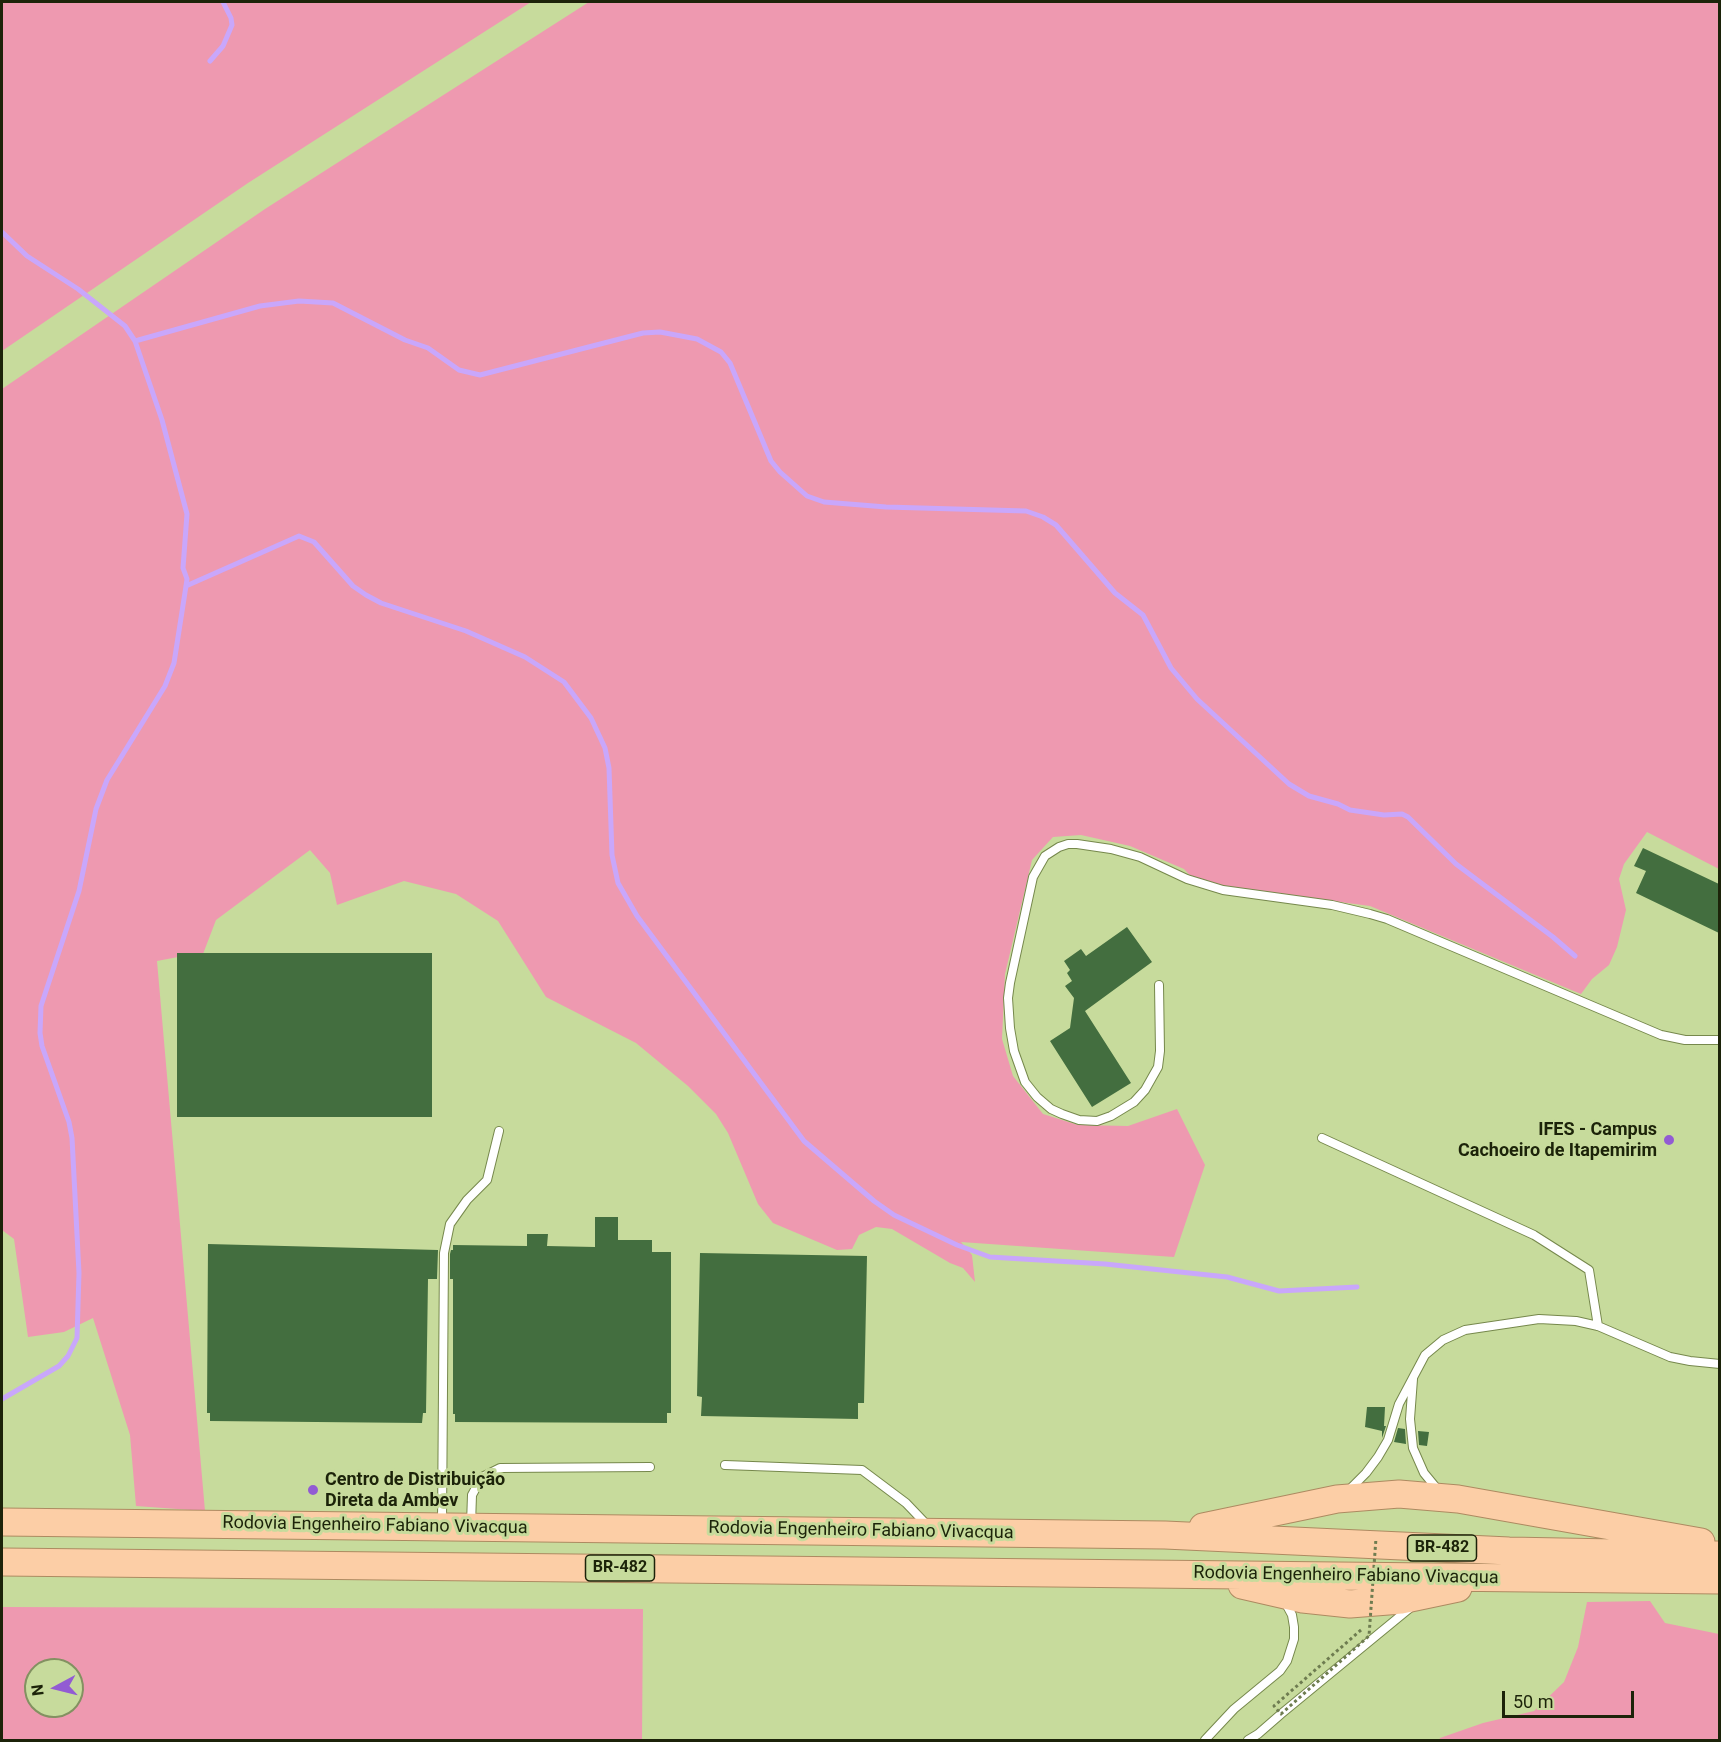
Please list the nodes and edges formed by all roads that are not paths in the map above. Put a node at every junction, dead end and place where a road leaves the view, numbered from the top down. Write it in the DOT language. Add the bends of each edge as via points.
graph roads {
  1 [pos="1159,985"];
  2 [pos="1719,1040"];
  3 [pos="499,1131"];
  4 [pos="1322,1138"];
  5 [pos="1598,1326"];
  6 [pos="1719,1364"];
  7 [pos="1413,1376"];
  8 [pos="725,1465"];
  9 [pos="650,1467"];
  10 [pos="1448,1498"];
  11 [pos="1337,1499"];
  12 [pos="8,1521"];
  13 [pos="442,1527"];
  14 [pos="471,1527"];
  15 [pos="935,1532"];
  16 [pos="1165,1535"];
  17 [pos="1719,1545"];
  18 [pos="1719,1555"];
  19 [pos="2,1564"];
  20 [pos="1196,1574"];
  21 [pos="1512,1578"];
  22 [pos="1719,1580"];
  23 [pos="1280,1594"];
  24 [pos="1426,1594"];
  25 [pos="1205,1740"];
  26 [pos="1248,1740"];
  1 -- 2 [label="lane" via="1158,1067 1134,1102 1097,1121 1062,1114 1037,1097 1025,1082 1014,1051 1008,998 1033,877 1045,856 1068,844 1111,849 1223,890 1370,914 1661,1035"];
  3 -- 13 [label="lane" via="487,1179 450,1224 444,1253"];
  4 -- 5 [label="lane" via="1534,1235 1589,1270"];
  5 -- 6 [label="lane" via="1670,1357"];
  5 -- 7 [label="lane" via="1539,1319 1465,1330 1434,1347"];
  7 -- 10 [label="lane" via="1413,1448 1430,1482"];
  7 -- 11 [label="lane" via="1378,1457 1353,1487"];
  8 -- 15 [label="lane" via="862,1470 906,1503"];
  9 -- 14 [label="lane" via="500,1468 482,1477 472,1495"];
  10 -- 11 [label="highway" via="1399,1494"];
  10 -- 17 [label="highway"];
  11 -- 16 [label="highway"];
  12 -- 13 [label="highway, Rodovia Engenheiro Fabiano Vivacqua / BR-482"];
  13 -- 14 [label="highway, Rodovia Engenheiro Fabiano Vivacqua / BR-482"];
  14 -- 15 [label="highway, Rodovia Engenheiro Fabiano Vivacqua / BR-482"];
  15 -- 16 [label="highway, Rodovia Engenheiro Fabiano Vivacqua / BR-482"];
  16 -- 18 [label="highway, Rodovia Engenheiro Fabiano Vivacqua / BR-482" via="1509,1551"];
  19 -- 20 [label="highway, Rodovia Engenheiro Fabiano Vivacqua / BR-482"];
  20 -- 21 [label="highway, Rodovia Engenheiro Fabiano Vivacqua / BR-482"];
  20 -- 23 [label="highway"];
  21 -- 22 [label="highway, Rodovia Engenheiro Fabiano Vivacqua / BR-482"];
  21 -- 24 [label="highway"];
  23 -- 24 [label="highway" via="1350,1604"];
  23 -- 25 [label="lane" via="1294,1627 1287,1661"];
  24 -- 26 [label="lane"];
}
